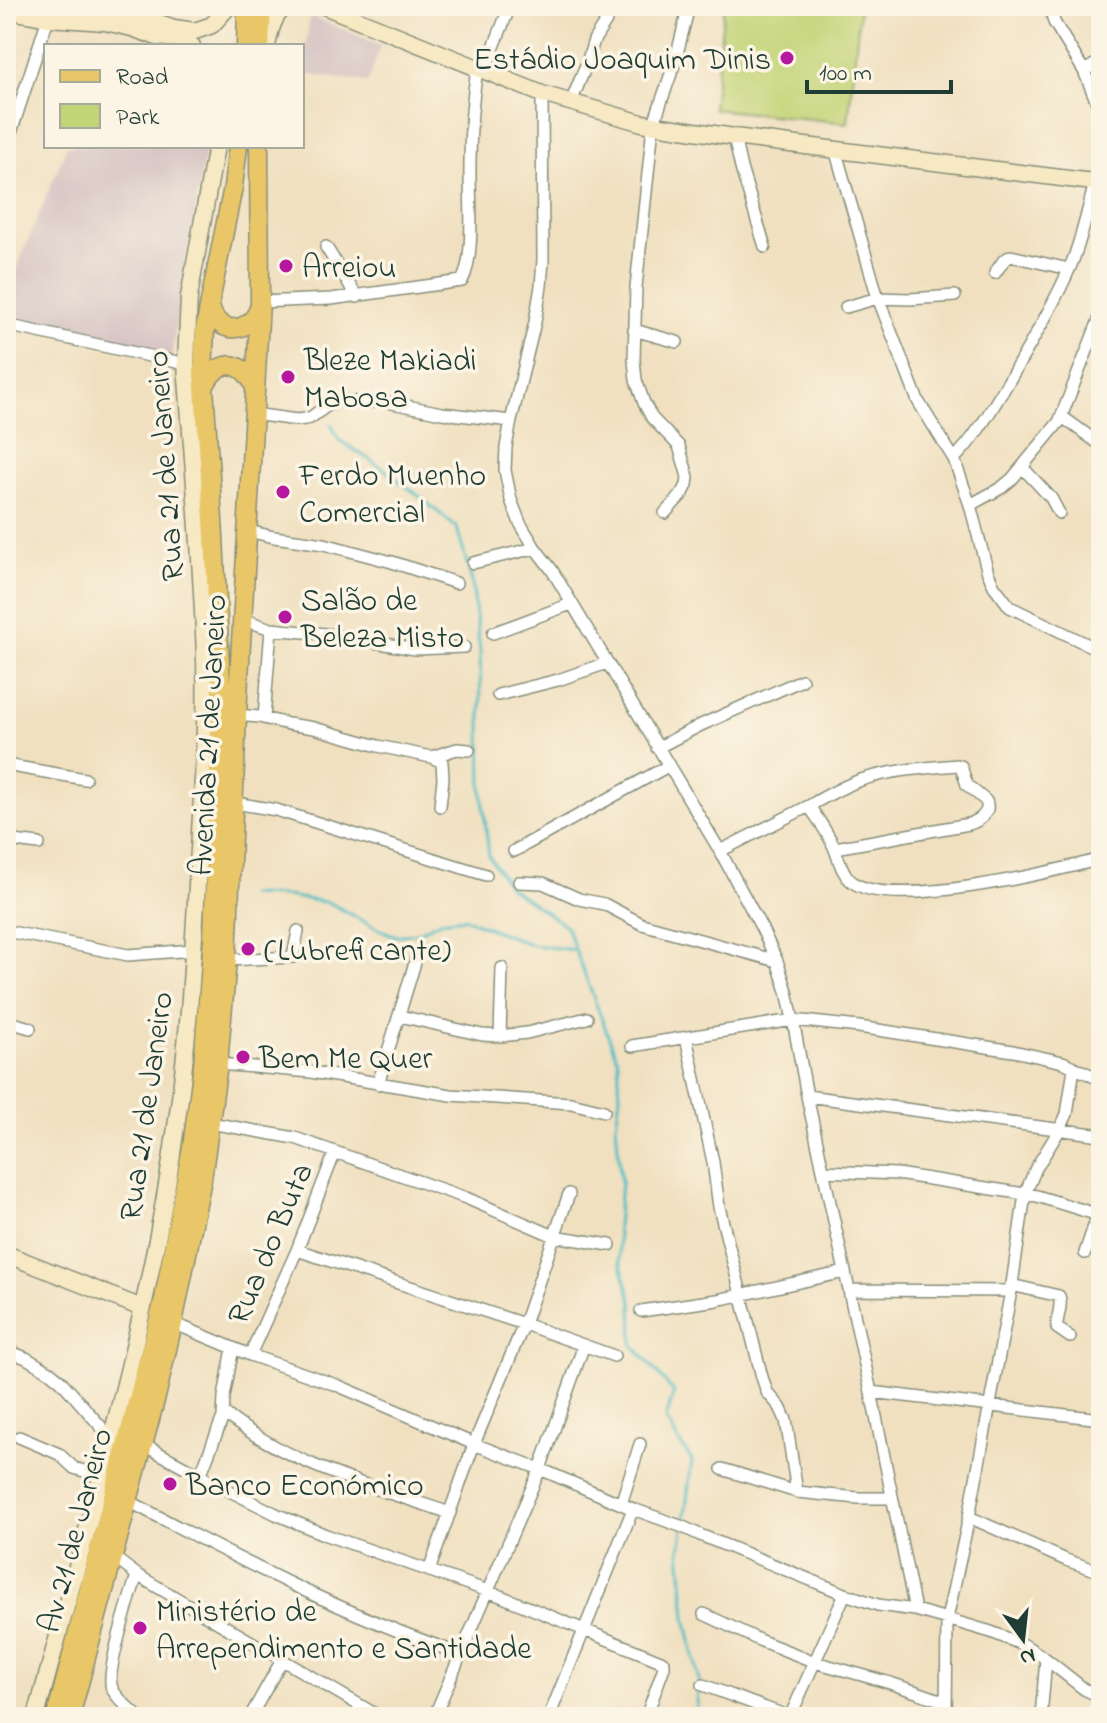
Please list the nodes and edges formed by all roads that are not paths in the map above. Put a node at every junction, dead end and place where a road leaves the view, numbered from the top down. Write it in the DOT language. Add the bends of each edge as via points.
graph roads {
  1 [pos="82,6"];
  2 [pos="229,6"];
  3 [pos="247,6"];
  4 [pos="262,6"];
  5 [pos="286,6"];
  6 [pos="324,6"];
  7 [pos="349,6"];
  8 [pos="510,6"];
  9 [pos="609,6"];
  10 [pos="689,6"];
  11 [pos="1050,6"];
  12 [pos="6,10"];
  13 [pos="48,18"];
  14 [pos="163,41"];
  15 [pos="188,44"];
  16 [pos="246,44"];
  17 [pos="260,44"];
  18 [pos="267,44"];
  19 [pos="1101,61"];
  20 [pos="483,65"];
  21 [pos="1084,71"];
  22 [pos="542,94"];
  23 [pos="574,95"];
  24 [pos="1101,112"];
  25 [pos="654,121"];
  26 [pos="734,137"];
  27 [pos="6,148"];
  28 [pos="216,148"];
  29 [pos="238,148"];
  30 [pos="259,148"];
  31 [pos="835,149"];
  32 [pos="1099,179"];
  33 [pos="326,247"];
  34 [pos="765,247"];
  35 [pos="1069,269"];
  36 [pos="995,273"];
  37 [pos="955,296"];
  38 [pos="357,297"];
  39 [pos="878,298"];
  40 [pos="210,302"];
  41 [pos="260,305"];
  42 [pos="846,307"];
  43 [pos="1101,315"];
  44 [pos="6,325"];
  45 [pos="634,330"];
  46 [pos="677,342"];
  47 [pos="186,364"];
  48 [pos="255,387"];
  49 [pos="204,388"];
  50 [pos="253,414"];
  51 [pos="1061,416"];
  52 [pos="511,421"];
  53 [pos="1101,445"];
  54 [pos="954,459"];
  55 [pos="1023,468"];
  56 [pos="970,505"];
  57 [pos="665,513"];
  58 [pos="1059,513"];
  59 [pos="248,531"];
  60 [pos="535,548"];
  61 [pos="473,563"];
  62 [pos="456,583"];
  63 [pos="571,604"];
  64 [pos="242,619"];
  65 [pos="271,629"];
  66 [pos="493,633"];
  67 [pos="464,647"];
  68 [pos="1101,651"];
  69 [pos="607,663"];
  70 [pos="802,680"];
  71 [pos="498,695"];
  72 [pos="237,715"];
  73 [pos="264,718"];
  74 [pos="657,748"];
  75 [pos="469,750"];
  76 [pos="431,757"];
  77 [pos="6,765"];
  78 [pos="668,766"];
  79 [pos="85,779"];
  80 [pos="235,803"];
  81 [pos="440,806"];
  82 [pos="809,806"];
  83 [pos="6,840"];
  84 [pos="39,844"];
  85 [pos="835,848"];
  86 [pos="514,851"];
  87 [pos="720,851"];
  88 [pos="1101,859"];
  89 [pos="486,875"];
  90 [pos="519,882"];
  91 [pos="6,931"];
  92 [pos="298,931"];
  93 [pos="194,950"];
  94 [pos="417,956"];
  95 [pos="227,960"];
  96 [pos="777,961"];
  97 [pos="502,968"];
  98 [pos="400,1016"];
  99 [pos="587,1018"];
  100 [pos="793,1020"];
  101 [pos="6,1021"];
  102 [pos="30,1028"];
  103 [pos="500,1036"];
  104 [pos="686,1037"];
  105 [pos="632,1046"];
  106 [pos="218,1064"];
  107 [pos="1074,1068"];
  108 [pos="1101,1080"];
  109 [pos="378,1084"];
  110 [pos="807,1096"];
  111 [pos="604,1111"];
  112 [pos="210,1123"];
  113 [pos="1060,1129"];
  114 [pos="1101,1135"];
  115 [pos="335,1152"];
  116 [pos="824,1171"];
  117 [pos="569,1194"];
  118 [pos="1025,1194"];
  119 [pos="554,1236"];
  120 [pos="610,1245"];
  121 [pos="297,1250"];
  122 [pos="1085,1253"];
  123 [pos="6,1254"];
  124 [pos="845,1272"];
  125 [pos="1011,1288"];
  126 [pos="850,1290"];
  127 [pos="741,1295"];
  128 [pos="142,1308"];
  129 [pos="641,1311"];
  130 [pos="173,1323"];
  131 [pos="524,1324"];
  132 [pos="1070,1337"];
  133 [pos="584,1345"];
  134 [pos="233,1348"];
  135 [pos="6,1350"];
  136 [pos="250,1355"];
  137 [pos="614,1356"];
  138 [pos="871,1392"];
  139 [pos="137,1404"];
  140 [pos="989,1406"];
  141 [pos="224,1413"];
  142 [pos="1101,1419"];
  143 [pos="19,1437"];
  144 [pos="110,1437"];
  145 [pos="142,1444"];
  146 [pos="474,1444"];
  147 [pos="640,1444"];
  148 [pos="540,1469"];
  149 [pos="722,1469"];
  150 [pos="100,1476"];
  151 [pos="200,1476"];
  152 [pos="797,1492"];
  153 [pos="892,1498"];
  154 [pos="127,1500"];
  155 [pos="621,1504"];
  156 [pos="633,1509"];
  157 [pos="450,1513"];
  158 [pos="969,1517"];
  159 [pos="112,1556"];
  160 [pos="429,1571"];
  161 [pos="1101,1572"];
  162 [pos="137,1575"];
  163 [pos="488,1591"];
  164 [pos="845,1594"];
  165 [pos="915,1610"];
  166 [pos="704,1614"];
  167 [pos="947,1619"];
  168 [pos="583,1629"];
  169 [pos="461,1654"];
  170 [pos="1046,1659"];
  171 [pos="282,1660"];
  172 [pos="815,1662"];
  173 [pos="6,1683"];
  174 [pos="703,1685"];
  175 [pos="1101,1697"];
  176 [pos="946,1702"];
  177 [pos="6,1711"];
  178 [pos="36,1717"];
  179 [pos="56,1717"];
  180 [pos="70,1717"];
  181 [pos="138,1717"];
  182 [pos="250,1717"];
  183 [pos="380,1717"];
  184 [pos="434,1717"];
  185 [pos="549,1717"];
  186 [pos="646,1717"];
  187 [pos="790,1717"];
  188 [pos="946,1717"];
  189 [pos="1041,1717"];
  1 -- 2 [label="street" via="195,31 212,25"];
  3 -- 16 [label="main road"];
  4 -- 17 [label="main road"];
  5 -- 18 [label="street" via="272,24"];
  6 -- 20 [label="street"];
  7 -- 20 [label="street"];
  8 -- 20 [label="street"];
  9 -- 23 [label="street"];
  10 -- 25 [label="street"];
  11 -- 21 [label="street"];
  12 -- 13 [label="street"];
  13 -- 14 [label="street" via="105,22"];
  13 -- 27 [label="street"];
  14 -- 15 [label="street"];
  19 -- 21 [label="street"];
  20 -- 22 [label="street"];
  20 -- 23 [label="street"];
  20 -- 38 [label="street" via="472,101 465,279"];
  21 -- 24 [label="street"];
  22 -- 25 [label="street"];
  22 -- 52 [label="street" via="541,286"];
  23 -- 25 [label="street"];
  25 -- 26 [label="street"];
  25 -- 32 [label="street" via="882,146"];
  25 -- 45 [label="street"];
  26 -- 31 [label="street"];
  26 -- 34 [label="street"];
  28 -- 47 [label="street, Rua 21 de Janeiro" via="189,297"];
  29 -- 40 [label="main road, Avenida 21 de Janeiro"];
  30 -- 41 [label="main road, Avenida 21 de Janeiro"];
  31 -- 32 [label="street"];
  31 -- 39 [label="street"];
  32 -- 35 [label="street"];
  33 -- 38 [label="street"];
  35 -- 36 [label="street" via="1011,256"];
  35 -- 54 [label="street" via="984,421"];
  37 -- 39 [label="street"];
  38 -- 41 [label="street"];
  39 -- 42 [label="street"];
  39 -- 54 [label="street" via="918,401"];
  40 -- 41 [label="main road" via="214,317 227,328 244,327"];
  40 -- 49 [label="main road, Avenida 21 de Janeiro"];
  41 -- 48 [label="main road, Avenida 21 de Janeiro"];
  43 -- 51 [label="street"];
  44 -- 47 [label="street"];
  45 -- 46 [label="street"];
  45 -- 57 [label="street" via="636,380 644,403 679,446 688,477 683,493"];
  47 -- 93 [label="street, Rua 21 de Janeiro" via="205,665"];
  48 -- 49 [label="main road" via="241,368 225,366 211,373"];
  48 -- 50 [label="main road, Avenida 21 de Janeiro"];
  49 -- 139 [label="main road, Avenida 21 de Janeiro" via="221,687 208,1014 192,1147 164,1299"];
  50 -- 52 [label="street" via="297,420 340,400 382,401"];
  50 -- 59 [label="main road, Avenida 21 de Janeiro"];
  51 -- 53 [label="street"];
  51 -- 55 [label="street"];
  52 -- 60 [label="street" via="505,470 511,500"];
  54 -- 56 [label="street"];
  55 -- 56 [label="street"];
  55 -- 58 [label="street"];
  56 -- 68 [label="street" via="988,573 1010,607"];
  59 -- 62 [label="street" via="324,544"];
  59 -- 64 [label="main road, Avenida 21 de Janeiro"];
  60 -- 61 [label="street"];
  60 -- 63 [label="street"];
  63 -- 66 [label="street"];
  63 -- 69 [label="street"];
  64 -- 65 [label="street"];
  64 -- 72 [label="main road, Avenida 21 de Janeiro"];
  65 -- 67 [label="street" via="415,649"];
  65 -- 73 [label="street"];
  69 -- 71 [label="street"];
  69 -- 74 [label="street"];
  70 -- 74 [label="street"];
  72 -- 73 [label="street"];
  72 -- 80 [label="main road, Avenida 21 de Janeiro"];
  73 -- 76 [label="street"];
  74 -- 78 [label="street"];
  75 -- 76 [label="street"];
  76 -- 81 [label="street" via="444,769"];
  77 -- 79 [label="street"];
  78 -- 86 [label="street"];
  78 -- 87 [label="street"];
  80 -- 89 [label="street" via="276,810"];
  80 -- 95 [label="main road, Avenida 21 de Janeiro"];
  82 -- 85 [label="street"];
  82 -- 85 [label="street" via="862,779 957,765 967,785 988,805 980,819 969,824"];
  82 -- 87 [label="street"];
  83 -- 84 [label="street"];
  85 -- 88 [label="street" via="852,882 882,892 980,886"];
  87 -- 96 [label="street"];
  90 -- 96 [label="street" via="543,883 642,924"];
  91 -- 93 [label="street" via="128,955"];
  92 -- 95 [label="street" via="293,957"];
  93 -- 128 [label="street, Rua 21 de Janeiro" via="176,1129"];
  94 -- 98 [label="street"];
  95 -- 106 [label="main road, Avenida 21 de Janeiro"];
  96 -- 100 [label="street"];
  97 -- 103 [label="street"];
  98 -- 103 [label="street"];
  98 -- 109 [label="street"];
  99 -- 103 [label="street"];
  100 -- 104 [label="street"];
  100 -- 107 [label="street" via="998,1049"];
  100 -- 110 [label="street"];
  101 -- 102 [label="street"];
  104 -- 105 [label="street"];
  104 -- 127 [label="street"];
  106 -- 109 [label="street"];
  106 -- 112 [label="main road, Avenida 21 de Janeiro"];
  107 -- 108 [label="street"];
  107 -- 113 [label="street" via="1070,1105"];
  109 -- 111 [label="street" via="571,1103"];
  110 -- 113 [label="street"];
  110 -- 116 [label="street"];
  112 -- 115 [label="street" via="295,1138"];
  112 -- 130 [label="main road, Avenida 21 de Janeiro"];
  113 -- 114 [label="street"];
  113 -- 118 [label="street"];
  115 -- 119 [label="street"];
  115 -- 121 [label="street, Rua do Buta"];
  116 -- 118 [label="street" via="897,1174"];
  116 -- 124 [label="street"];
  117 -- 119 [label="street"];
  118 -- 122 [label="street" via="1095,1215"];
  118 -- 125 [label="street"];
  119 -- 120 [label="street"];
  119 -- 131 [label="street"];
  121 -- 131 [label="street"];
  121 -- 136 [label="street, Rua do Buta"];
  123 -- 128 [label="street"];
  124 -- 126 [label="street"];
  124 -- 127 [label="street"];
  125 -- 126 [label="street"];
  125 -- 132 [label="street" via="1059,1296 1057,1328"];
  125 -- 140 [label="street"];
  126 -- 138 [label="street"];
  127 -- 129 [label="street"];
  127 -- 152 [label="street" via="767,1392 786,1420"];
  128 -- 144 [label="street, Rua 21 de Janeiro"];
  130 -- 134 [label="street"];
  130 -- 145 [label="main road"];
  131 -- 133 [label="street"];
  131 -- 146 [label="street"];
  133 -- 137 [label="street"];
  133 -- 148 [label="street"];
  134 -- 136 [label="street"];
  134 -- 141 [label="street"];
  135 -- 144 [label="street" via="61,1381"];
  136 -- 146 [label="street" via="339,1386"];
  138 -- 140 [label="street"];
  138 -- 153 [label="street"];
  139 -- 179 [label="main road, Av 21 de Janeiro"];
  140 -- 142 [label="street"];
  140 -- 158 [label="street"];
  141 -- 151 [label="street"];
  141 -- 157 [label="street" via="308,1462"];
  143 -- 150 [label="street" via="59,1454 74,1468"];
  144 -- 150 [label="street, Rua 21 de Janeiro"];
  145 -- 151 [label="street"];
  145 -- 154 [label="main road"];
  146 -- 148 [label="street"];
  146 -- 157 [label="street"];
  147 -- 155 [label="street"];
  148 -- 155 [label="street"];
  148 -- 163 [label="street"];
  149 -- 152 [label="street"];
  150 -- 178 [label="street, Rua 21 de Janeiro"];
  151 -- 160 [label="street" via="326,1535"];
  152 -- 153 [label="street"];
  153 -- 165 [label="street"];
  154 -- 159 [label="main road"];
  154 -- 169 [label="street" via="299,1589"];
  155 -- 156 [label="street"];
  156 -- 164 [label="street"];
  156 -- 168 [label="street"];
  157 -- 160 [label="street"];
  158 -- 161 [label="street"];
  158 -- 167 [label="street"];
  159 -- 162 [label="street"];
  159 -- 180 [label="main road"];
  160 -- 163 [label="street"];
  162 -- 171 [label="street"];
  162 -- 181 [label="street" via="111,1683"];
  163 -- 168 [label="street"];
  163 -- 169 [label="street"];
  164 -- 165 [label="street"];
  164 -- 172 [label="street"];
  165 -- 167 [label="street"];
  166 -- 172 [label="street"];
  167 -- 170 [label="street" via="1026,1646"];
  167 -- 176 [label="street"];
  168 -- 185 [label="street"];
  168 -- 186 [label="street" via="664,1663"];
  169 -- 184 [label="street"];
  170 -- 175 [label="street"];
  170 -- 189 [label="street"];
  171 -- 182 [label="street"];
  171 -- 183 [label="street"];
  172 -- 176 [label="street"];
  172 -- 187 [label="street"];
  173 -- 177 [label="street"];
  174 -- 187 [label="street"];
  176 -- 188 [label="street"];
}
